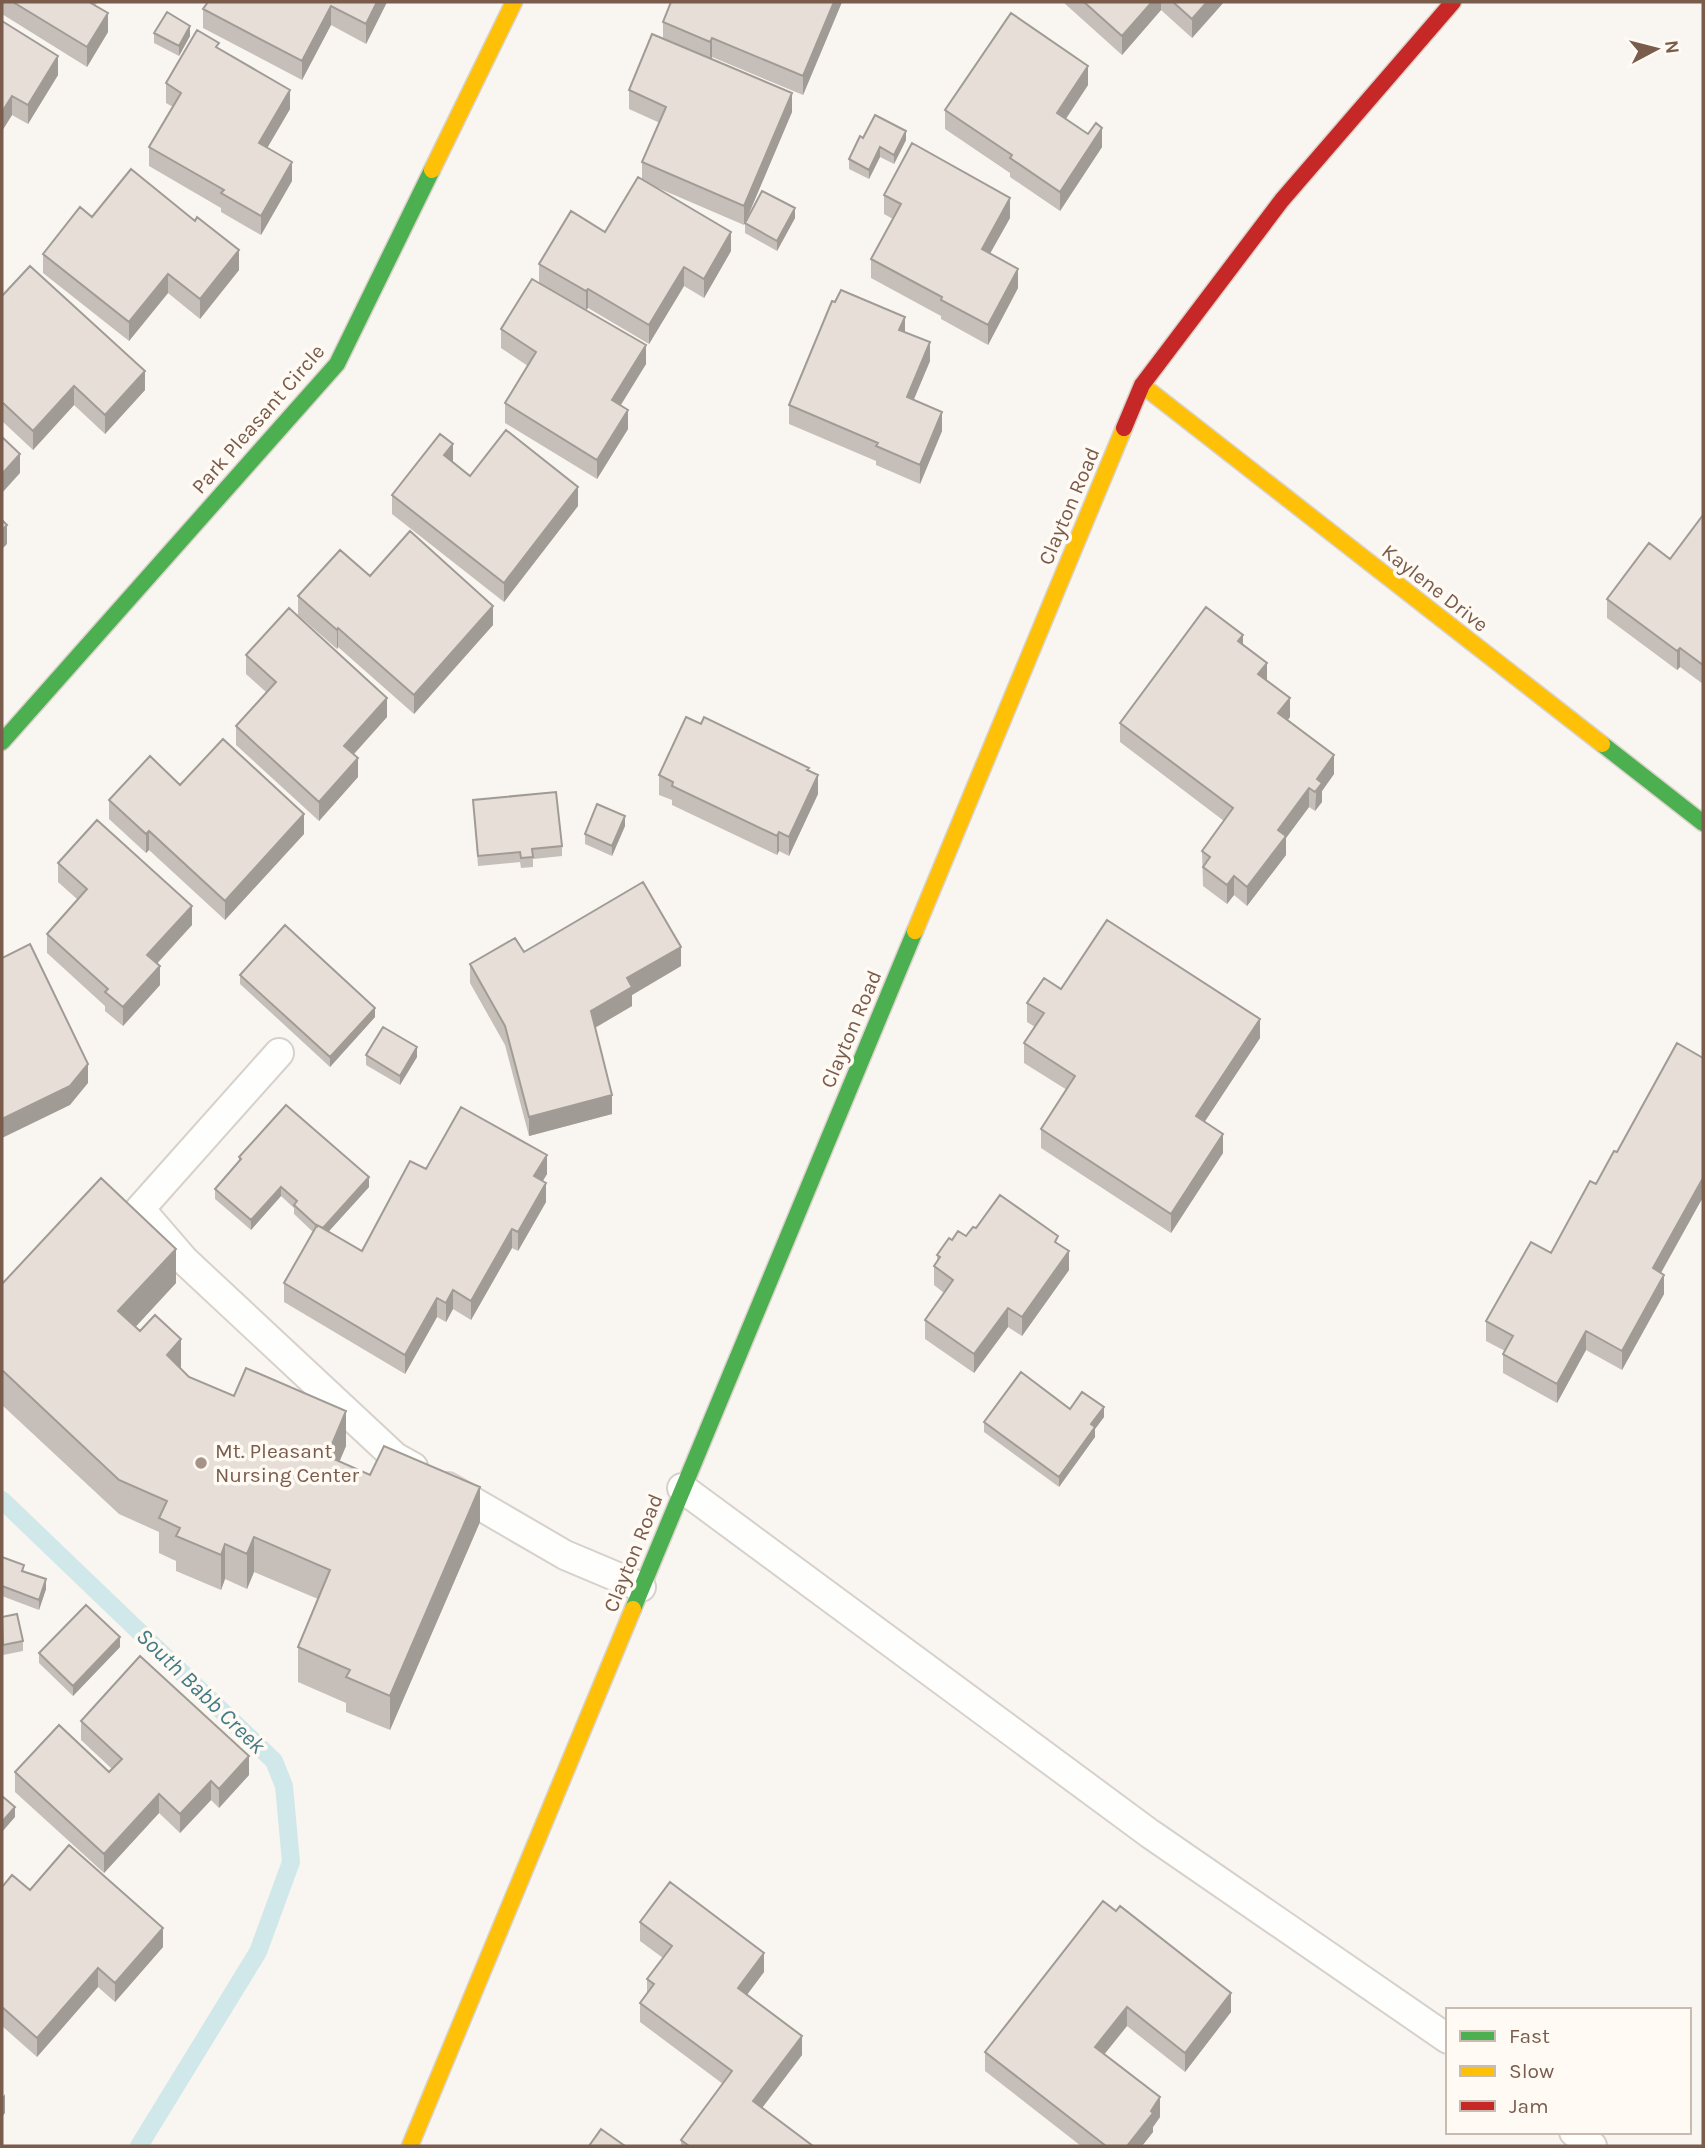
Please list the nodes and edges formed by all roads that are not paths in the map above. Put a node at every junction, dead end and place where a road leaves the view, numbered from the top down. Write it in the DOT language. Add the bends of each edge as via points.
graph roads {
  1 [pos="514,2"];
  2 [pos="1453,2"];
  3 [pos="1142,386"];
  4 [pos="2,742"];
  5 [pos="1703,823"];
  6 [pos="279,1053"];
  7 [pos="682,1488"];
  8 [pos="642,1587"];
  9 [pos="1446,2038"];
  10 [pos="1576,2134"];
  11 [pos="410,2146"];
  12 [pos="1591,2146"];
  1 -- 4 [label="street, Park Pleasant Circle" via="337,364"];
  2 -- 3 [label="street, Clayton Road" via="1282,200"];
  3 -- 5 [label="street, Kaylene Drive"];
  3 -- 7 [label="street, Clayton Road"];
  6 -- 8 [label="lane" via="140,1209 184,1260 395,1457 565,1555"];
  7 -- 8 [label="street, Clayton Road"];
  7 -- 9 [label="lane" via="1149,1833"];
  8 -- 11 [label="street, Clayton Road"];
  10 -- 12 [label="lane"];
}
